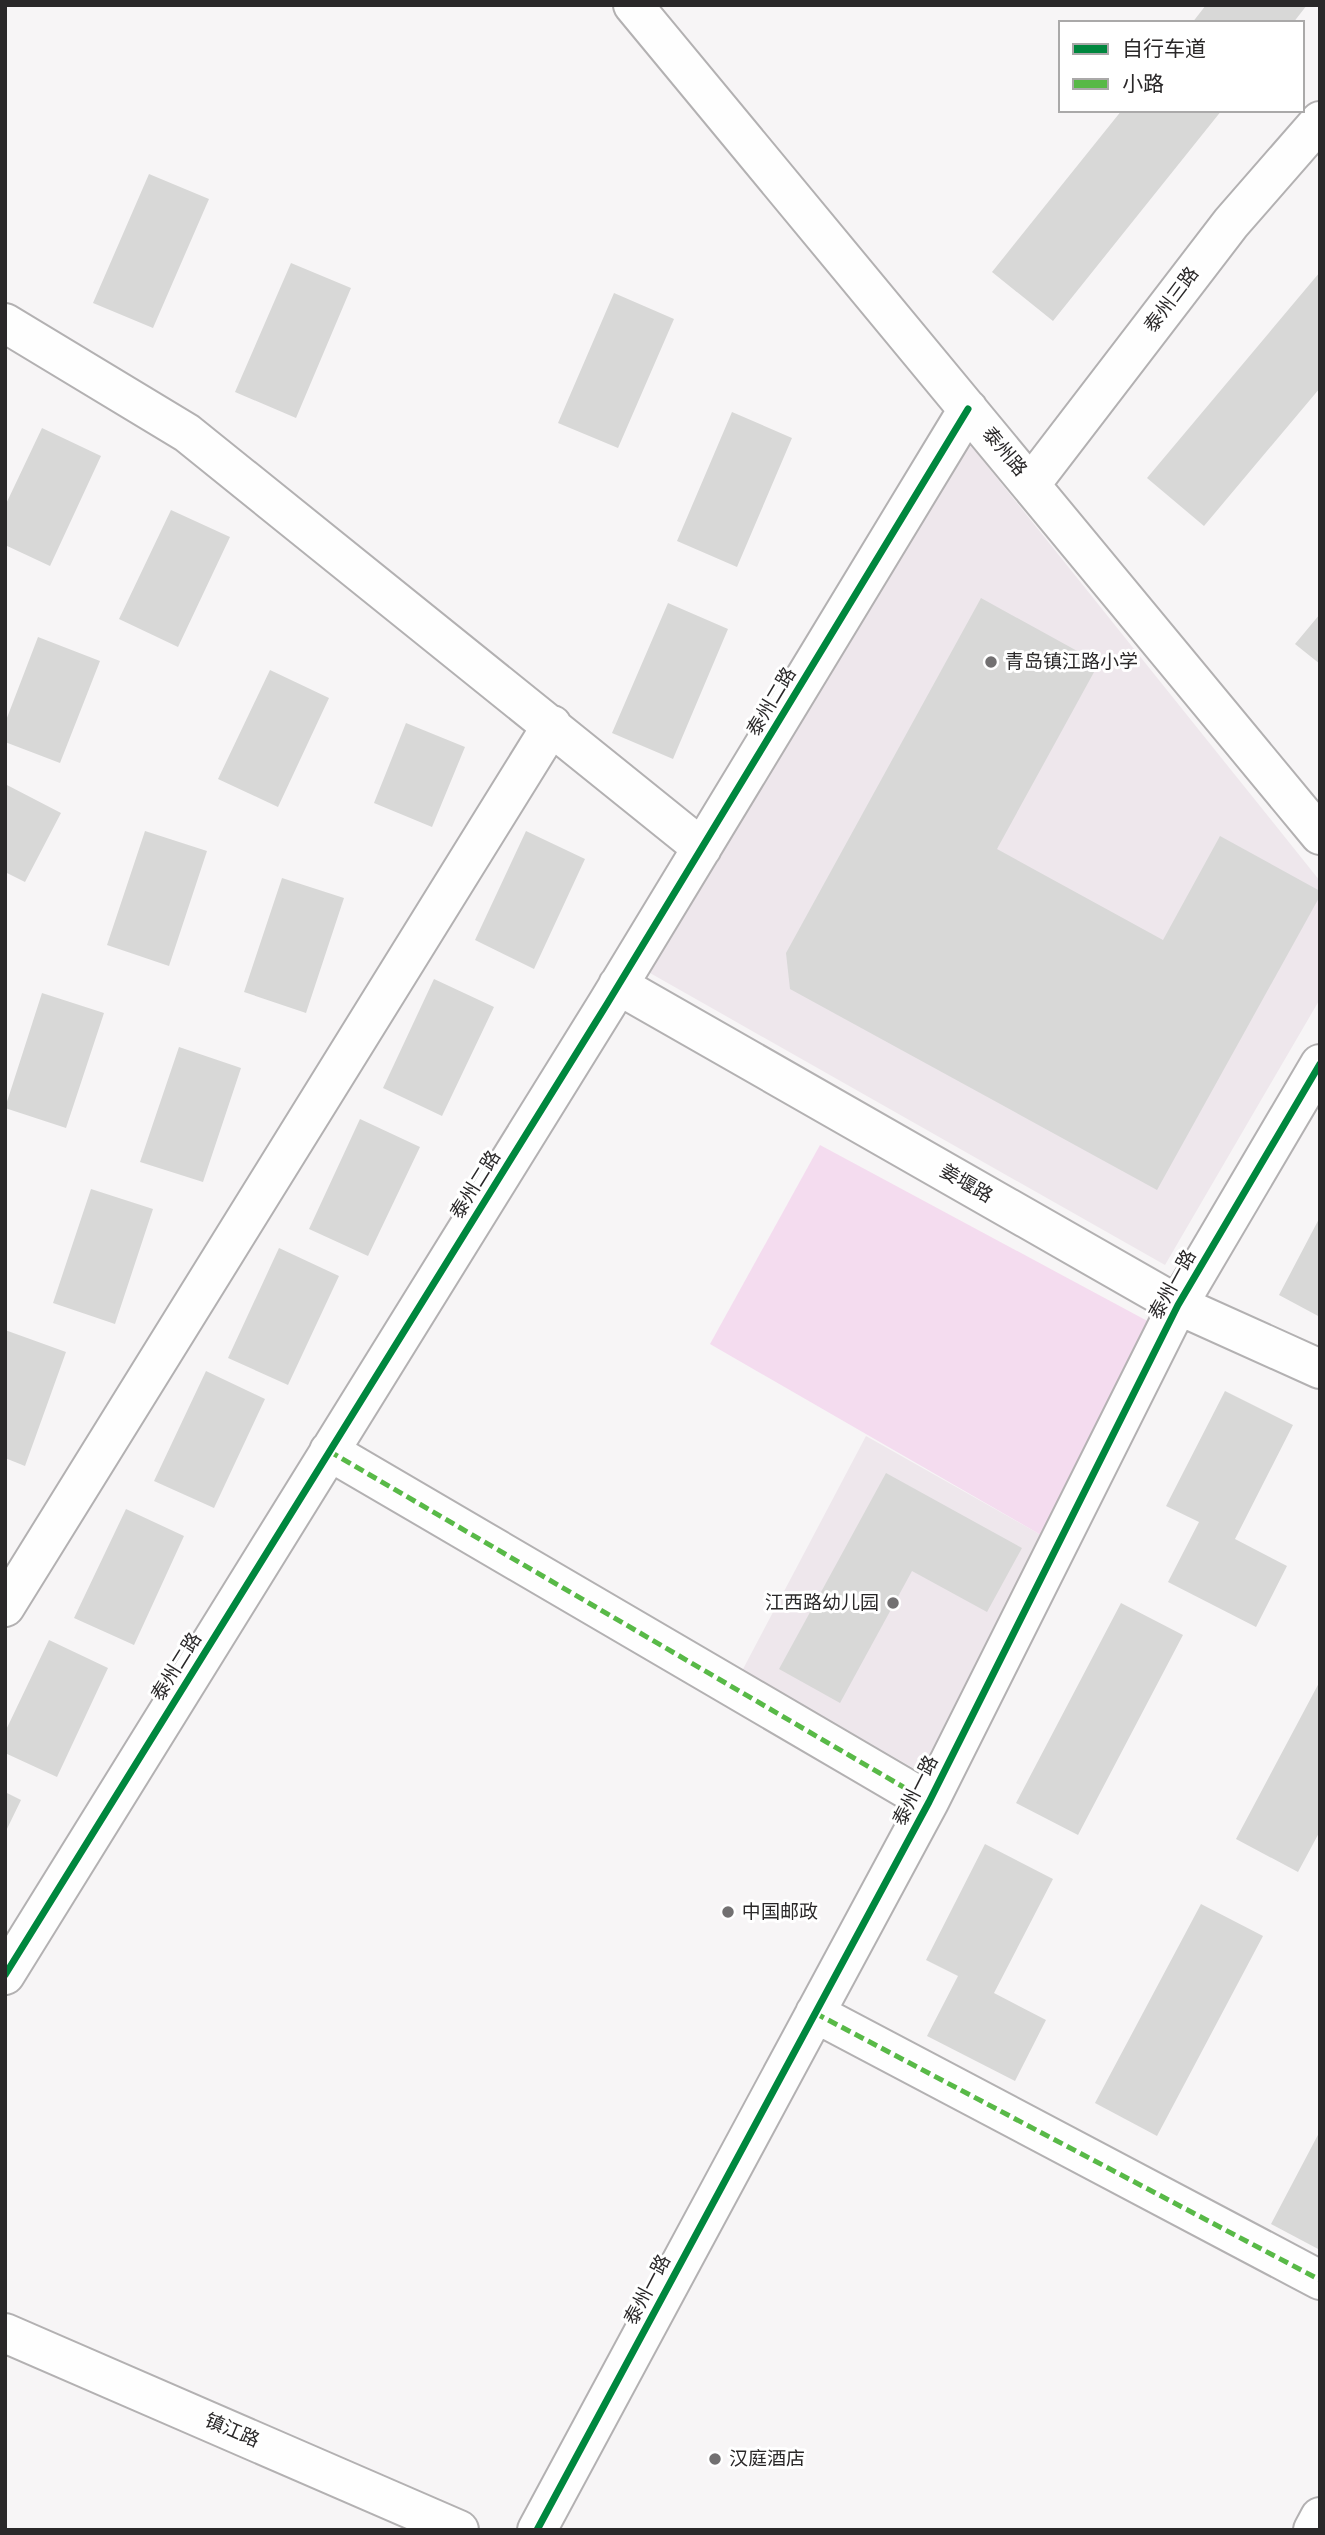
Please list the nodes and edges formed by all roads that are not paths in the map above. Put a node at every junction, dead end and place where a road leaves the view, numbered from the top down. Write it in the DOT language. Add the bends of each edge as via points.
graph roads {
  1 [pos="633,5"];
  2 [pos="1320,121"];
  3 [pos="5,323"];
  4 [pos="968,409"];
  5 [pos="1031,484"];
  6 [pos="552,725"];
  7 [pos="1320,835"];
  8 [pos="702,848"];
  9 [pos="618,985"];
  10 [pos="1320,1064"];
  11 [pos="1178,1305"];
  12 [pos="1320,1369"];
  13 [pos="329,1451"];
  14 [pos="5,1607"];
  15 [pos="929,1802"];
  16 [pos="5,1975"];
  17 [pos="816,2013"];
  18 [pos="1320,2280"];
  19 [pos="5,2333"];
  20 [pos="1320,2517"];
  21 [pos="459,2530"];
  22 [pos="537,2530"];
  23 [pos="1313,2530"];
  1 -- 4 [label="street, 泰州路"];
  2 -- 5 [label="street, 泰州三路" via="1231,223"];
  3 -- 6 [label="street" via="187,433"];
  4 -- 5 [label="street, 泰州路"];
  4 -- 8 [label="street, 泰州二路"];
  5 -- 7 [label="street, 泰州路"];
  6 -- 8 [label="street"];
  6 -- 14 [label="street"];
  8 -- 9 [label="street, 泰州二路"];
  9 -- 11 [label="street, 姜堰路"];
  9 -- 13 [label="street, 泰州二路"];
  10 -- 11 [label="street, 泰州一路"];
  11 -- 12 [label="street, 姜堰路"];
  11 -- 15 [label="street, 泰州一路"];
  13 -- 15 [label="street"];
  13 -- 16 [label="street, 泰州二路"];
  15 -- 17 [label="street, 泰州一路"];
  17 -- 18 [label="street"];
  17 -- 22 [label="street, 泰州一路"];
  19 -- 21 [label="street, 镇江路"];
  20 -- 23 [label="street"];
}
